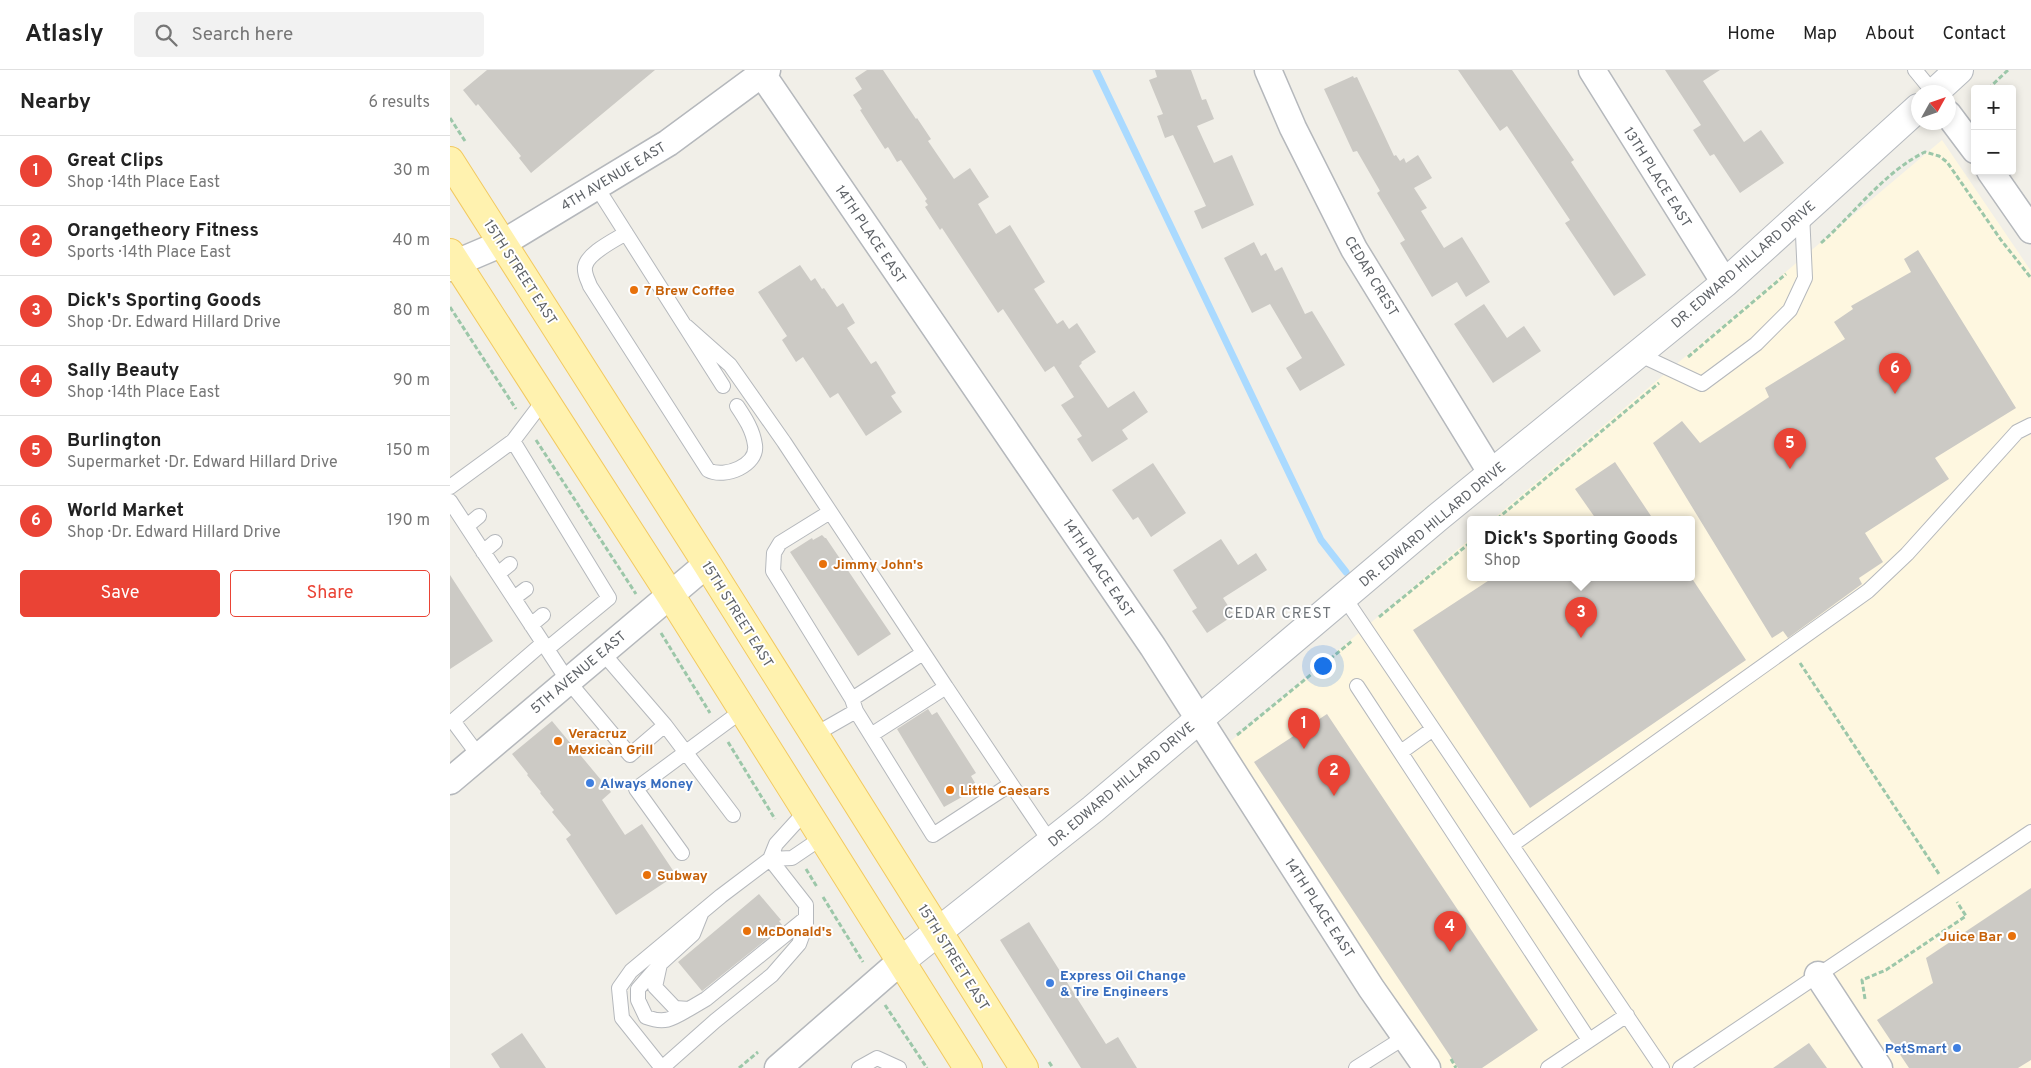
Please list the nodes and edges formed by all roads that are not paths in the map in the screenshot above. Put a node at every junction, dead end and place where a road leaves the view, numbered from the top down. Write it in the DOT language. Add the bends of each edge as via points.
graph roads {
  1 [pos="1268,70"];
  2 [pos="1592,70"];
  3 [pos="1915,70"];
  4 [pos="1959,70"];
  5 [pos="761,71"];
  6 [pos="1928,85"];
  7 [pos="1942,85"];
  8 [pos="1911,114"];
  9 [pos="1956,125"];
  10 [pos="1971,145"];
  11 [pos="450,162"];
  12 [pos="1993,175"];
  13 [pos="596,186"];
  14 [pos="1802,213"];
  15 [pos="2031,230"];
  16 [pos="626,233"];
  17 [pos="503,243"];
  18 [pos="452,262"];
  19 [pos="1725,283"];
  20 [pos="686,326"];
  21 [pos="1638,354"];
  22 [pos="724,386"];
  23 [pos="544,400"];
  24 [pos="738,406"];
  25 [pos="2031,425"];
  26 [pos="513,440"];
  27 [pos="1492,474"];
  28 [pos="450,487"];
  29 [pos="450,501"];
  30 [pos="830,512"];
  31 [pos="479,516"];
  32 [pos="467,526"];
  33 [pos="495,542"];
  34 [pos="483,552"];
  35 [pos="510,564"];
  36 [pos="707,564"];
  37 [pos="498,574"];
  38 [pos="526,589"];
  39 [pos="671,596"];
  40 [pos="1344,597"];
  41 [pos="514,598"];
  42 [pos="543,615"];
  43 [pos="531,625"];
  44 [pos="545,646"];
  45 [pos="602,652"];
  46 [pos="924,653"];
  47 [pos="568,681"];
  48 [pos="1358,686"];
  49 [pos="946,687"];
  50 [pos="854,705"];
  51 [pos="743,710"];
  52 [pos="452,718"];
  53 [pos="1200,718"];
  54 [pos="664,725"];
  55 [pos="1433,729"];
  56 [pos="814,735"];
  57 [pos="871,735"];
  58 [pos="687,752"];
  59 [pos="1401,752"];
  60 [pos="479,756"];
  61 [pos="450,781"];
  62 [pos="1011,784"];
  63 [pos="806,811"];
  64 [pos="733,815"];
  65 [pos="2031,832"];
  66 [pos="823,837"];
  67 [pos="1051,843"];
  68 [pos="1512,845"];
  69 [pos="682,853"];
  70 [pos="770,860"];
  71 [pos="703,911"];
  72 [pos="806,918"];
  73 [pos="939,932"];
  74 [pos="901,961"];
  75 [pos="660,964"];
  76 [pos="1818,975"];
  77 [pos="689,1009"];
  78 [pos="1626,1015"];
  79 [pos="1405,1037"];
  80 [pos="1589,1040"];
  81 [pos="960,1065"];
  82 [pos="778,1068"];
  83 [pos="859,1068"];
  84 [pos="899,1068"];
  85 [pos="1024,1068"];
  86 [pos="1356,1068"];
  87 [pos="1427,1068"];
  88 [pos="1548,1068"];
  89 [pos="1662,1068"];
  90 [pos="1680,1068"];
  91 [pos="1878,1068"];
  1 -- 27 [label="street, CEDAR CREST" via="1293,128 1354,249"];
  2 -- 19 [label="street, 13TH PLACE EAST"];
  3 -- 6 [label="lane"];
  4 -- 7 [label="street"];
  5 -- 13 [label="street, 4TH AVENUE EAST" via="668,143"];
  5 -- 53 [label="street, 14TH PLACE EAST"];
  8 -- 14 [label="street, DR. EDWARD HILLARD DRIVE"];
  9 -- 10 [label="street"];
  11 -- 17 [label="main road, 15TH STREET EAST"];
  12 -- 15 [label="street"];
  13 -- 16 [label="lane"];
  13 -- 17 [label="street, 4TH AVENUE EAST"];
  14 -- 19 [label="street, DR. EDWARD HILLARD DRIVE"];
  14 -- 21 [label="lane" via="1806,278 1790,310 1756,344 1702,384"];
  16 -- 20 [label="lane"];
  16 -- 24 [label="lane" via="591,256 585,265 585,274 708,470 716,474 740,468 752,458 755,446"];
  17 -- 18 [label="street, 4TH AVENUE EAST"];
  17 -- 36 [label="main road, 15TH STREET EAST"];
  18 -- 23 [label="main road"];
  19 -- 21 [label="street, DR. EDWARD HILLARD DRIVE"];
  20 -- 22 [label="lane"];
  20 -- 30 [label="lane" via="730,364"];
  21 -- 27 [label="street, DR. EDWARD HILLARD DRIVE"];
  23 -- 26 [label="lane"];
  23 -- 39 [label="main road"];
  25 -- 68 [label="lane" via="2017,432 1907,554 1868,591"];
  26 -- 28 [label="lane"];
  26 -- 44 [label="lane" via="527,475 590,576 609,598"];
  27 -- 40 [label="street, DR. EDWARD HILLARD DRIVE"];
  29 -- 32 [label="lane"];
  30 -- 46 [label="lane"];
  30 -- 50 [label="lane" via="780,542 774,553 773,571"];
  31 -- 32 [label="lane"];
  32 -- 34 [label="lane"];
  33 -- 34 [label="lane"];
  34 -- 37 [label="lane"];
  35 -- 37 [label="lane"];
  36 -- 39 [label="street, 5TH AVENUE EAST"];
  36 -- 56 [label="main road, 15TH STREET EAST"];
  37 -- 41 [label="lane"];
  38 -- 41 [label="lane"];
  39 -- 45 [label="street, 5TH AVENUE EAST"];
  39 -- 51 [label="main road"];
  40 -- 53 [label="street, DR. EDWARD HILLARD DRIVE"];
  40 -- 55 [label="lane"];
  41 -- 43 [label="lane"];
  42 -- 43 [label="lane"];
  43 -- 44 [label="lane"];
  44 -- 47 [label="lane"];
  44 -- 52 [label="lane"];
  45 -- 47 [label="street, 5TH AVENUE EAST"];
  45 -- 54 [label="lane"];
  46 -- 49 [label="lane"];
  46 -- 50 [label="lane"];
  47 -- 54 [label="lane" via="630,754"];
  47 -- 60 [label="street, 5TH AVENUE EAST"];
  48 -- 59 [label="lane"];
  49 -- 57 [label="lane"];
  49 -- 62 [label="lane"];
  50 -- 56 [label="lane"];
  50 -- 57 [label="lane"];
  51 -- 58 [label="lane"];
  51 -- 63 [label="main road"];
  52 -- 60 [label="lane"];
  53 -- 67 [label="street, DR. EDWARD HILLARD DRIVE"];
  53 -- 79 [label="street, 14TH PLACE EAST"];
  54 -- 58 [label="lane"];
  55 -- 59 [label="lane"];
  55 -- 68 [label="lane"];
  56 -- 73 [label="main road, 15TH STREET EAST"];
  57 -- 62 [label="lane" via="933,835"];
  58 -- 64 [label="lane"];
  58 -- 69 [label="lane" via="636,789"];
  59 -- 80 [label="lane"];
  60 -- 61 [label="street, 5TH AVENUE EAST"];
  62 -- 67 [label="lane"];
  63 -- 66 [label="main road"];
  63 -- 70 [label="lane" via="776,844"];
  65 -- 76 [label="lane"];
  66 -- 70 [label="lane" via="792,858"];
  66 -- 74 [label="main road"];
  67 -- 73 [label="street, DR. EDWARD HILLARD DRIVE"];
  68 -- 78 [label="lane"];
  70 -- 71 [label="lane"];
  70 -- 72 [label="lane" via="806,905"];
  71 -- 72 [label="lane" via="631,970 619,988 622,1018 662,1068 772,976 799,944"];
  71 -- 75 [label="lane" via="693,934"];
  72 -- 77 [label="lane" via="706,999"];
  73 -- 74 [label="street, DR. EDWARD HILLARD DRIVE"];
  73 -- 85 [label="main road, 15TH STREET EAST"];
  74 -- 81 [label="main road"];
  74 -- 82 [label="street"];
  75 -- 77 [label="lane" via="655,987 675,1008"];
  75 -- 77 [label="lane" via="638,989 638,1000 646,1017 658,1021 673,1018"];
  76 -- 90 [label="lane"];
  76 -- 91 [label="street"];
  78 -- 80 [label="lane"];
  78 -- 89 [label="lane"];
  79 -- 86 [label="lane"];
  79 -- 87 [label="street, 14TH PLACE EAST"];
  80 -- 88 [label="lane"];
  83 -- 84 [label="lane" via="877,1058"];
}
